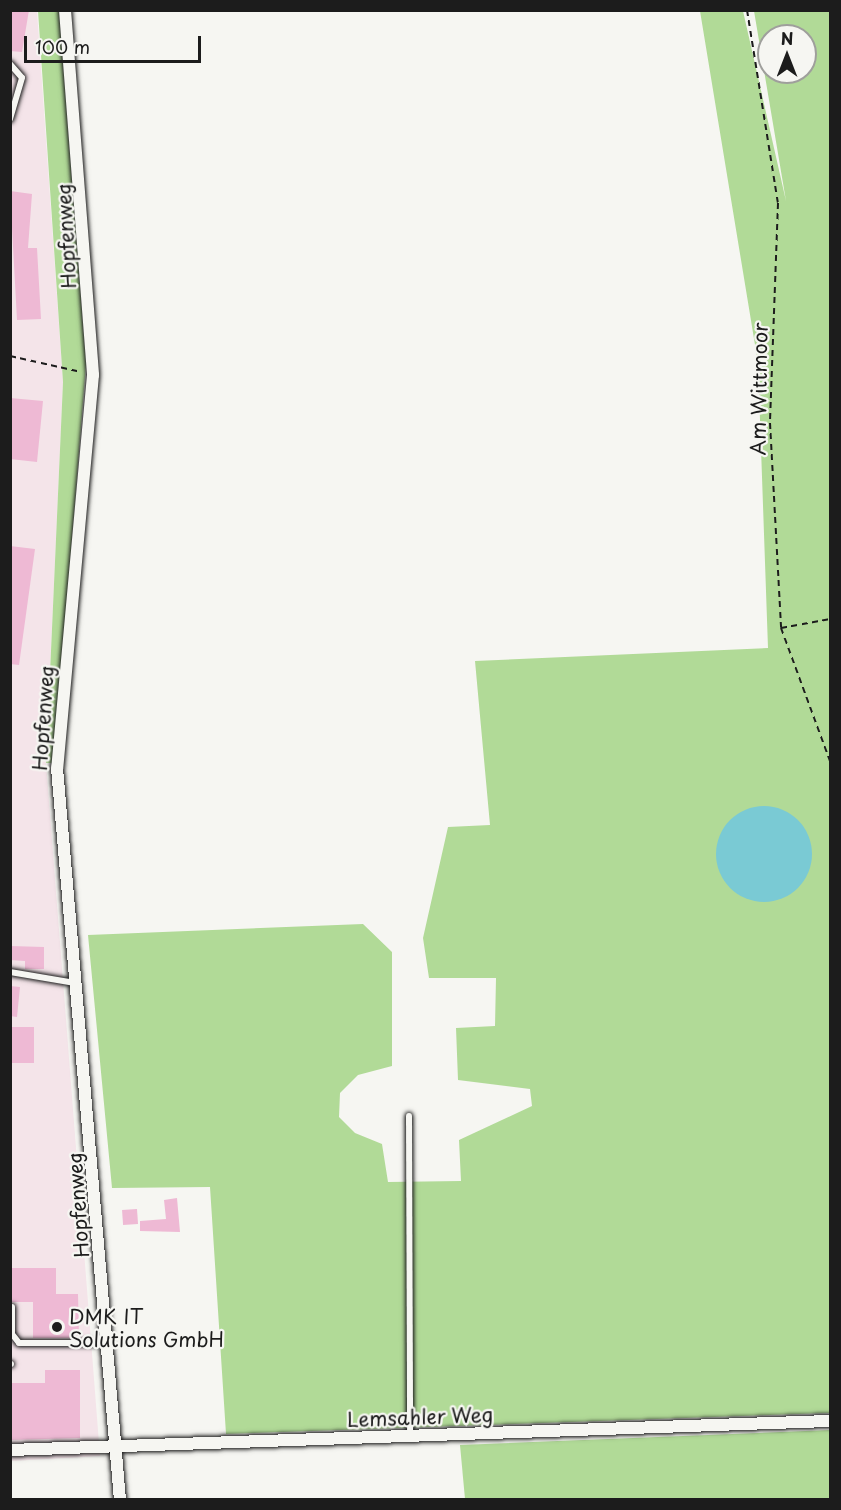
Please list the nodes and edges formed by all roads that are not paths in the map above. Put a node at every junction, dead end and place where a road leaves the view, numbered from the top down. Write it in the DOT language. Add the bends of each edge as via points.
graph roads {
  1 [pos="65,10"];
  2 [pos="10,64"];
  3 [pos="10,119"];
  4 [pos="10,972"];
  5 [pos="77,983"];
  6 [pos="409,1116"];
  7 [pos="12,1307"];
  8 [pos="107,1343"];
  9 [pos="831,1421"];
  10 [pos="410,1436"];
  11 [pos="114,1447"];
  12 [pos="10,1450"];
  13 [pos="120,1500"];
  1 -- 5 [label="street, Hopfenweg" via="93,375 57,768"];
  2 -- 3 [label="lane" via="22,78"];
  4 -- 5 [label="lane"];
  5 -- 8 [label="street, Hopfenweg"];
  6 -- 10 [label="lane"];
  7 -- 8 [label="lane" via="12,1334 18,1343"];
  8 -- 11 [label="street, Hopfenweg"];
  9 -- 10 [label="street, Lemsahler Weg"];
  10 -- 11 [label="street, Lemsahler Weg"];
  11 -- 12 [label="street, Lemsahler Weg"];
  11 -- 13 [label="street, Hopfenweg"];
}
